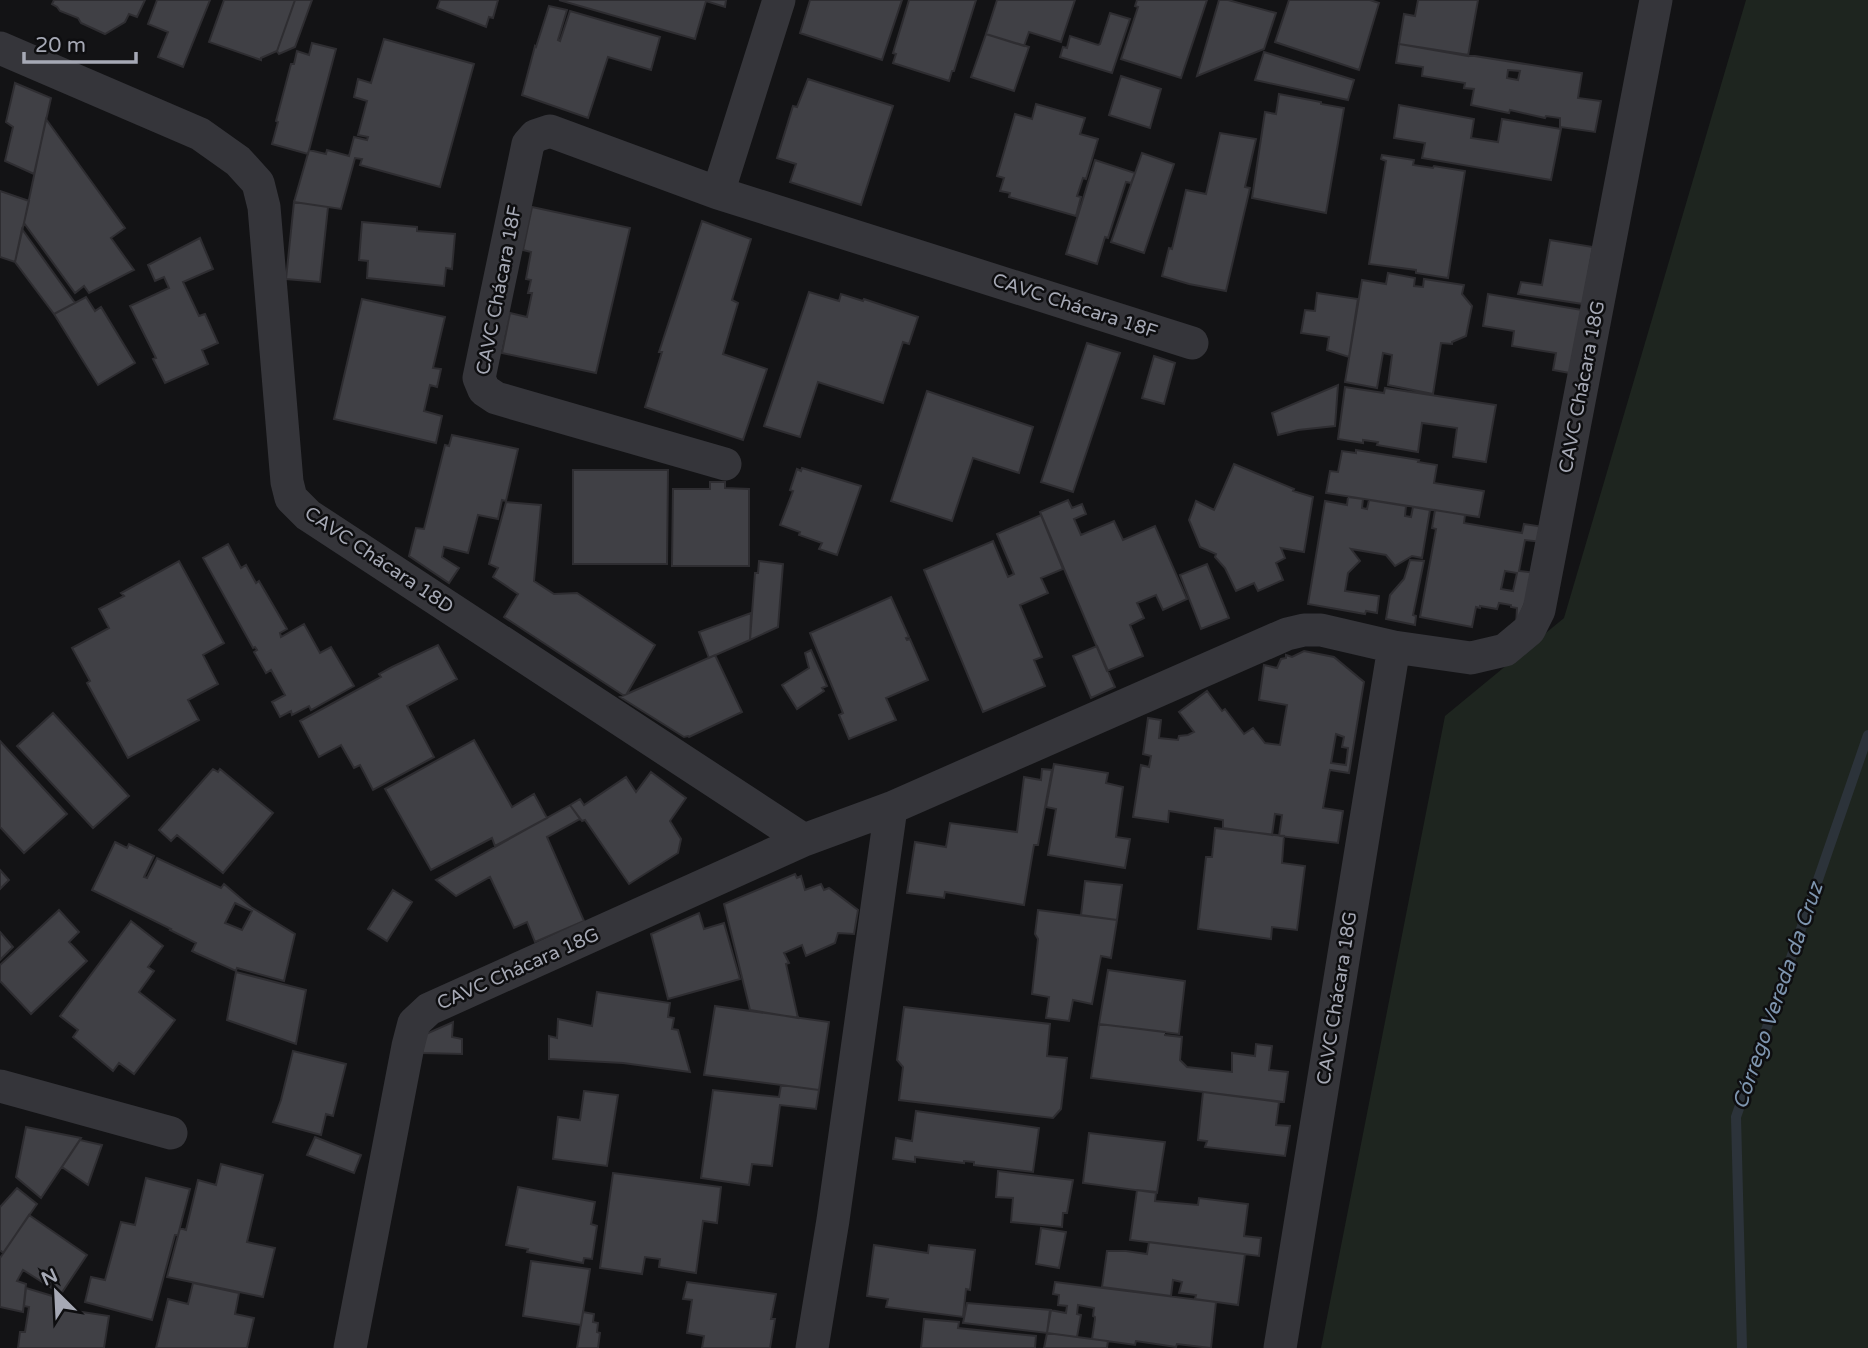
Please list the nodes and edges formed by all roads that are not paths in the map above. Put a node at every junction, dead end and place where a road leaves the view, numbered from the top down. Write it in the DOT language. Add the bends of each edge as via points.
graph roads {
  1 [pos="779,0"];
  2 [pos="1656,0"];
  3 [pos="0,48"];
  4 [pos="718,193"];
  5 [pos="1192,343"];
  6 [pos="725,464"];
  7 [pos="1394,647"];
  8 [pos="891,807"];
  9 [pos="804,840"];
  10 [pos="0,1086"];
  11 [pos="171,1133"];
  12 [pos="350,1348"];
  13 [pos="813,1348"];
  14 [pos="1280,1348"];
  1 -- 4 [label="street"];
  2 -- 7 [label="street, CAVC Chácara 18G" via="1539,610 1529,630 1505,650 1471,658"];
  3 -- 9 [label="street, CAVC Chácara 18D" via="200,134 238,161 258,183 264,207 287,482 291,498 308,515"];
  4 -- 5 [label="street, CAVC Chácara 18F"];
  4 -- 6 [label="street, CAVC Chácara 18F" via="550,131 535,136 528,144 479,378 484,390 496,398"];
  7 -- 8 [label="street, CAVC Chácara 18G" via="1321,630 1287,634"];
  7 -- 14 [label="street, CAVC Chácara 18G"];
  8 -- 9 [label="street, CAVC Chácara 18G"];
  8 -- 13 [label="street"];
  9 -- 12 [label="street, CAVC Chácara 18G" via="429,1009 414,1023"];
  10 -- 11 [label="street"];
}
